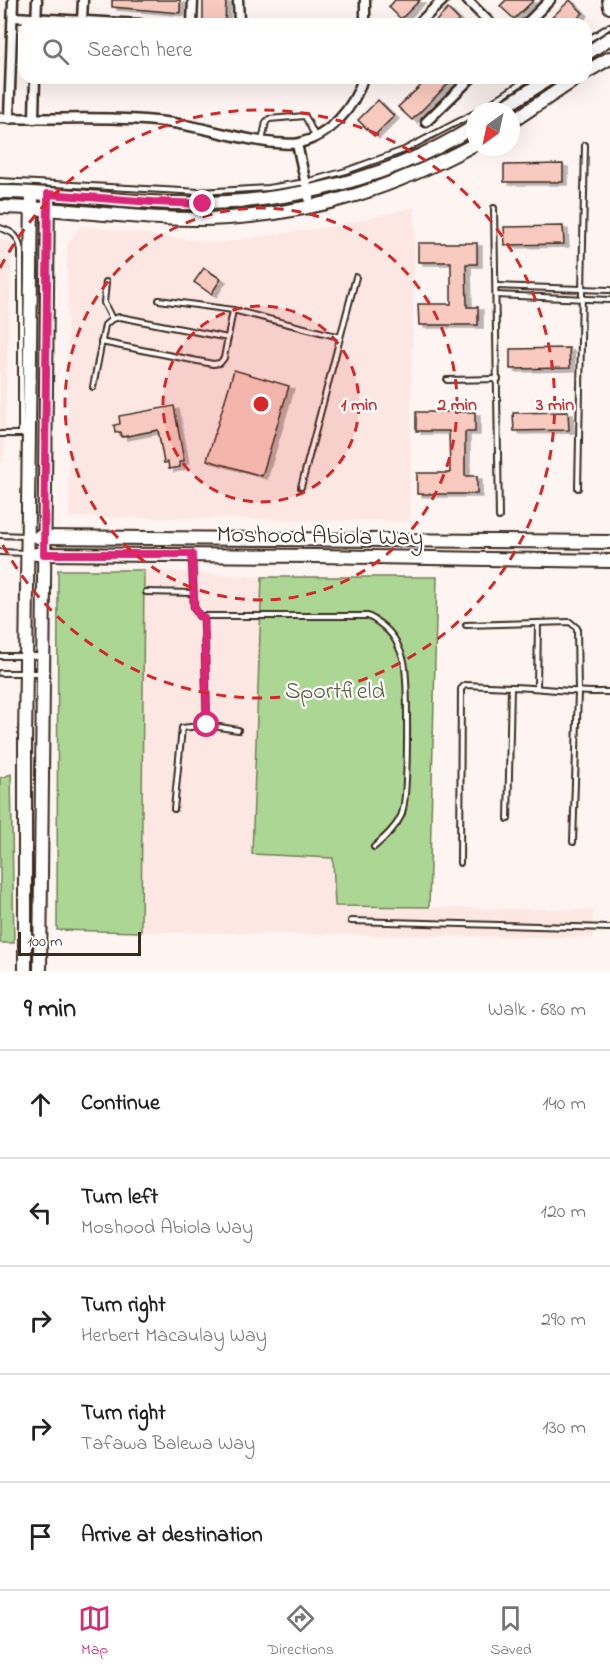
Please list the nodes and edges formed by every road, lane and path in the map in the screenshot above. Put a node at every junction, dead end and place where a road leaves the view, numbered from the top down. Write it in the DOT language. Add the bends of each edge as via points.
graph roads {
  1 [pos="13,0"];
  2 [pos="37,0"];
  3 [pos="83,0"];
  4 [pos="193,0"];
  5 [pos="238,0"];
  6 [pos="365,0"];
  7 [pos="443,0"];
  8 [pos="467,0"];
  9 [pos="550,0"];
  10 [pos="609,0"];
  11 [pos="610,7"];
  12 [pos="13,17"];
  13 [pos="19,18"];
  14 [pos="37,18"];
  15 [pos="82,18"];
  16 [pos="192,18"];
  17 [pos="239,18"];
  18 [pos="365,18"];
  19 [pos="424,18"];
  20 [pos="484,18"];
  21 [pos="532,18"];
  22 [pos="610,26"];
  23 [pos="592,37"];
  24 [pos="610,38"];
  25 [pos="13,43"];
  26 [pos="18,43"];
  27 [pos="592,50"];
  28 [pos="610,58"];
  29 [pos="592,68"];
  30 [pos="34,84"];
  31 [pos="361,84"];
  32 [pos="465,84"];
  33 [pos="520,84"];
  34 [pos="541,84"];
  35 [pos="568,84"];
  36 [pos="493,102"];
  37 [pos="512,102"];
  38 [pos="520,116"];
  39 [pos="4,119"];
  40 [pos="34,119"];
  41 [pos="466,119"];
  42 [pos="426,122"];
  43 [pos="466,131"];
  44 [pos="316,137"];
  45 [pos="261,142"];
  46 [pos="297,144"];
  47 [pos="585,145"];
  48 [pos="466,148"];
  49 [pos="0,181"];
  50 [pos="307,187"];
  51 [pos="0,192"];
  52 [pos="32,193"];
  53 [pos="48,194"];
  54 [pos="0,207"];
  55 [pos="311,207"];
  56 [pos="494,208"];
  57 [pos="31,209"];
  58 [pos="47,211"];
  59 [pos="0,228"];
  60 [pos="356,277"];
  61 [pos="106,282"];
  62 [pos="496,286"];
  63 [pos="582,289"];
  64 [pos="610,290"];
  65 [pos="496,296"];
  66 [pos="582,298"];
  67 [pos="159,300"];
  68 [pos="610,300"];
  69 [pos="233,310"];
  70 [pos="112,319"];
  71 [pos="340,337"];
  72 [pos="228,338"];
  73 [pos="101,342"];
  74 [pos="498,379"];
  75 [pos="447,380"];
  76 [pos="93,387"];
  77 [pos="0,434"];
  78 [pos="25,434"];
  79 [pos="301,487"];
  80 [pos="578,488"];
  81 [pos="499,517"];
  82 [pos="0,535"];
  83 [pos="29,537"];
  84 [pos="45,537"];
  85 [pos="315,540"];
  86 [pos="610,542"];
  87 [pos="0,552"];
  88 [pos="29,554"];
  89 [pos="44,554"];
  90 [pos="192,554"];
  91 [pos="315,555"];
  92 [pos="610,561"];
  93 [pos="146,592"];
  94 [pos="192,594"];
  95 [pos="204,618"];
  96 [pos="538,623"];
  97 [pos="466,625"];
  98 [pos="0,656"];
  99 [pos="27,656"];
  100 [pos="42,656"];
  101 [pos="0,673"];
  102 [pos="26,673"];
  103 [pos="42,673"];
  104 [pos="511,687"];
  105 [pos="537,687"];
  106 [pos="578,692"];
  107 [pos="610,692"];
  108 [pos="207,725"];
  109 [pos="238,730"];
  110 [pos="174,809"];
  111 [pos="508,819"];
  112 [pos="573,842"];
  113 [pos="374,847"];
  114 [pos="460,863"];
  115 [pos="351,921"];
  116 [pos="610,928"];
  117 [pos="25,971"];
  118 [pos="40,971"];
  1 -- 12 [label="street"];
  2 -- 14 [label="street"];
  3 -- 15 [label="street"];
  4 -- 16 [label="street"];
  5 -- 17 [label="street"];
  6 -- 18 [label="street"];
  7 -- 19 [label="street"];
  8 -- 20 [label="street"];
  9 -- 21 [label="street"];
  10 -- 11 [label="main road"];
  12 -- 13 [label="street"];
  12 -- 25 [label="street"];
  22 -- 23 [label="lane"];
  24 -- 27 [label="main road"];
  25 -- 26 [label="street"];
  25 -- 39 [label="street"];
  28 -- 29 [label="main road"];
  30 -- 40 [label="street"];
  31 -- 44 [label="street" via="339,120"];
  32 -- 42 [label="street"];
  33 -- 36 [label="lane"];
  34 -- 37 [label="main road"];
  35 -- 38 [label="main road"];
  39 -- 40 [label="street"];
  40 -- 45 [label="street" via="173,123"];
  41 -- 50 [label="lane" via="404,150"];
  43 -- 50 [label="main road" via="381,171 328,188"];
  44 -- 45 [label="lane" via="305,116 269,119"];
  44 -- 46 [label="street"];
  45 -- 46 [label="street"];
  46 -- 50 [label="street"];
  47 -- 63 [label="lane"];
  48 -- 55 [label="main road" via="409,177"];
  49 -- 50 [label="lane" via="200,192"];
  50 -- 53 [label="main road" via="239,202 203,204"];
  50 -- 55 [label="street"];
  51 -- 52 [label="main road"];
  52 -- 53 [label="main road"];
  52 -- 57 [label="main road"];
  53 -- 58 [label="main road"];
  54 -- 57 [label="main road"];
  55 -- 58 [label="main road" via="193,219"];
  56 -- 62 [label="lane"];
  57 -- 58 [label="main road"];
  57 -- 78 [label="main road"];
  58 -- 84 [label="main road"];
  59 -- 78 [label="lane" via="15,234 20,241"];
  60 -- 71 [label="lane"];
  61 -- 70 [label="lane" via="104,303"];
  62 -- 63 [label="lane"];
  62 -- 65 [label="lane"];
  63 -- 64 [label="lane"];
  63 -- 66 [label="lane"];
  65 -- 66 [label="lane"];
  65 -- 74 [label="lane"];
  66 -- 68 [label="lane"];
  66 -- 80 [label="lane"];
  67 -- 69 [label="lane"];
  69 -- 71 [label="lane"];
  69 -- 72 [label="lane"];
  70 -- 72 [label="lane" via="120,317"];
  70 -- 73 [label="lane" via="105,325"];
  71 -- 79 [label="lane"];
  72 -- 73 [label="lane" via="224,358 213,364"];
  73 -- 76 [label="lane"];
  74 -- 75 [label="lane"];
  74 -- 81 [label="lane"];
  77 -- 78 [label="lane"];
  78 -- 83 [label="main road"];
  82 -- 83 [label="lane"];
  83 -- 84 [label="main road, Moshood Abiola Way"];
  83 -- 88 [label="main road"];
  84 -- 85 [label="main road, Moshood Abiola Way"];
  84 -- 89 [label="main road"];
  85 -- 86 [label="main road, Moshood Abiola Way"];
  85 -- 91 [label="main road"];
  87 -- 88 [label="lane"];
  88 -- 89 [label="main road, Moshood Abiola Way"];
  88 -- 99 [label="main road"];
  89 -- 90 [label="main road, Moshood Abiola Way"];
  89 -- 100 [label="main road"];
  90 -- 91 [label="main road, Moshood Abiola Way"];
  90 -- 94 [label="lane"];
  91 -- 92 [label="main road, Moshood Abiola Way"];
  93 -- 94 [label="lane"];
  94 -- 95 [label="lane" via="196,613"];
  95 -- 108 [label="lane"];
  95 -- 113 [label="lane" via="368,616 398,645 404,660 406,797 402,815"];
  96 -- 97 [label="lane"];
  96 -- 105 [label="lane"];
  96 -- 106 [label="lane" via="570,622 577,628"];
  98 -- 99 [label="lane"];
  99 -- 100 [label="lane"];
  99 -- 102 [label="main road"];
  100 -- 103 [label="main road"];
  101 -- 102 [label="lane"];
  102 -- 103 [label="lane"];
  102 -- 117 [label="main road"];
  103 -- 118 [label="main road"];
  104 -- 105 [label="lane"];
  104 -- 111 [label="lane"];
  104 -- 114 [label="lane" via="465,685 461,689"];
  105 -- 106 [label="lane"];
  106 -- 107 [label="lane"];
  106 -- 112 [label="lane"];
  108 -- 109 [label="lane"];
  108 -- 110 [label="lane" via="182,728"];
  115 -- 116 [label="lane"];
}
